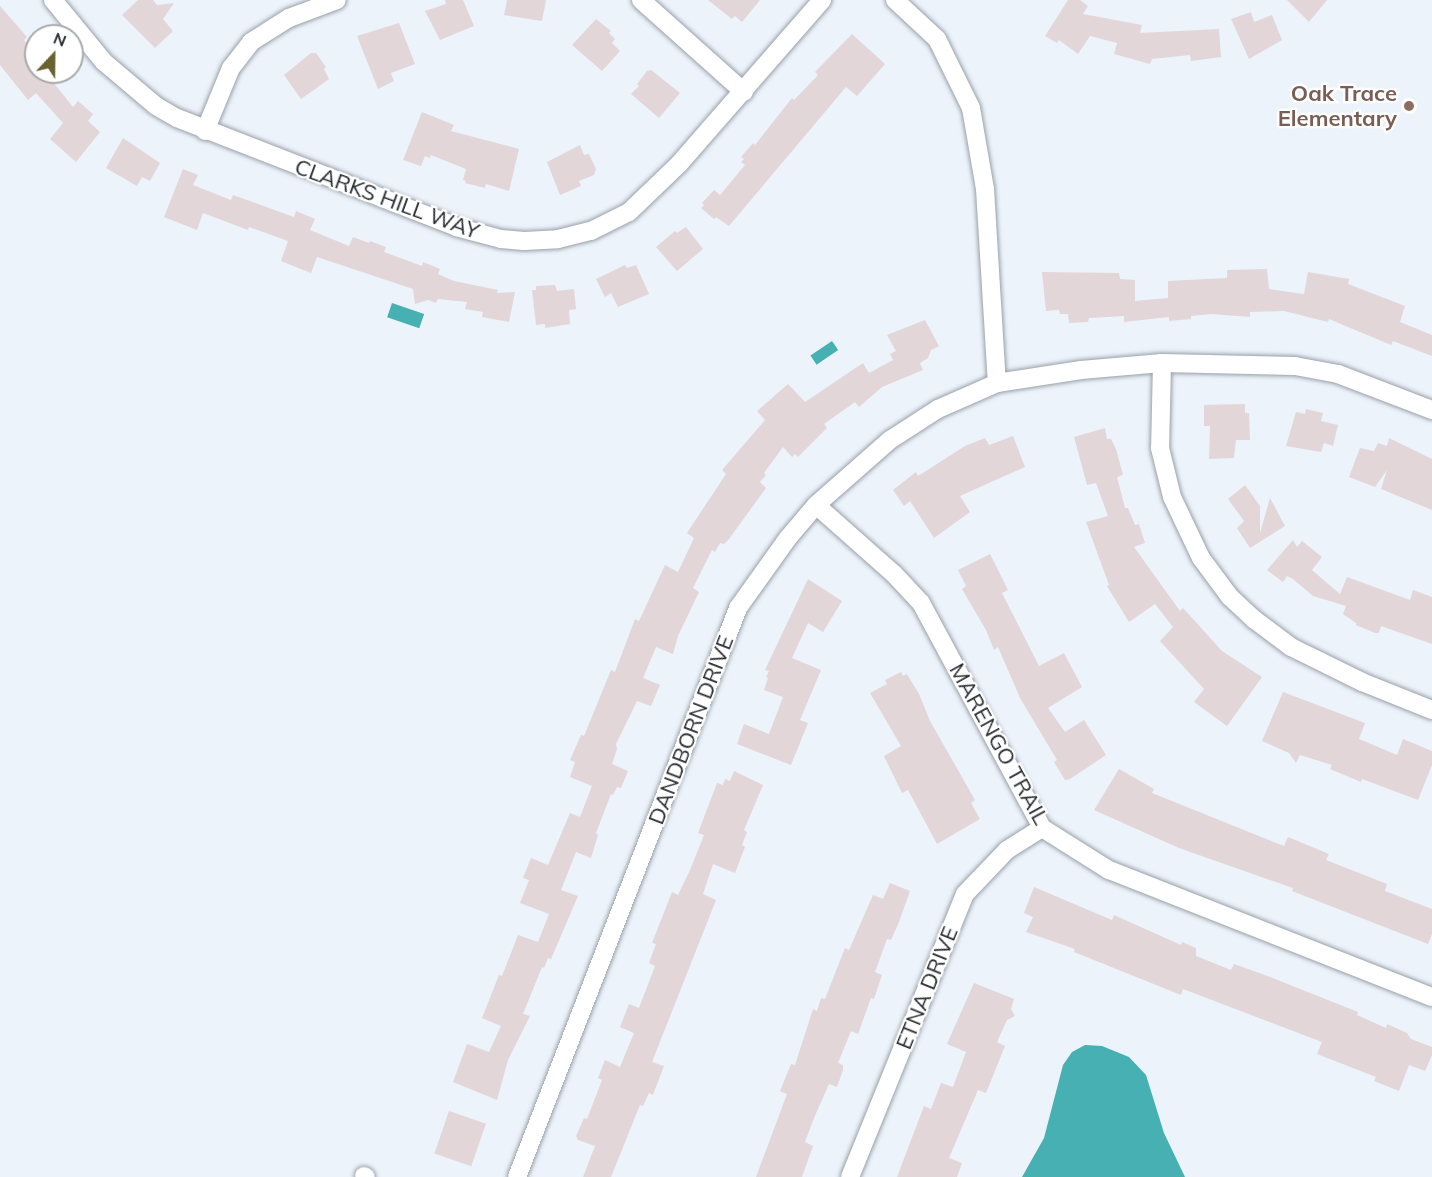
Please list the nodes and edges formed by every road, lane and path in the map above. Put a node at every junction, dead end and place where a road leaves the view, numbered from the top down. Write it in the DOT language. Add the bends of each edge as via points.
graph roads {
  1 [pos="52,0"];
  2 [pos="337,0"];
  3 [pos="641,0"];
  4 [pos="822,0"];
  5 [pos="895,0"];
  6 [pos="744,93"];
  7 [pos="205,131"];
  8 [pos="1162,363"];
  9 [pos="997,383"];
  10 [pos="1432,410"];
  11 [pos="816,505"];
  12 [pos="1432,710"];
  13 [pos="1042,828"];
  14 [pos="1432,997"];
  15 [pos="517,1177"];
  16 [pos="850,1177"];
  1 -- 7 [label="street, CLARKS HILL WAY" via="104,63 126,82 156,106"];
  2 -- 7 [label="street" via="289,18 251,42 231,68"];
  3 -- 6 [label="street"];
  4 -- 6 [label="street, CLARKS HILL WAY"];
  5 -- 9 [label="street" via="937,39 971,108 985,189"];
  6 -- 7 [label="street, CLARKS HILL WAY" via="629,212 591,231 558,239 524,241 479,235"];
  8 -- 9 [label="street, DANDBORN DRIVE"];
  8 -- 10 [label="street, DANDBORN DRIVE" via="1295,366 1338,374"];
  8 -- 12 [label="street" via="1160,448 1172,497 1201,558 1230,597 1291,647"];
  9 -- 11 [label="street, DANDBORN DRIVE" via="938,409 890,440"];
  11 -- 13 [label="street, MARENGO TRAIL" via="921,603"];
  11 -- 15 [label="street, DANDBORN DRIVE" via="738,608"];
  13 -- 14 [label="street, MARENGO TRAIL" via="1109,870"];
  13 -- 16 [label="street, ETNA DRIVE" via="1007,850 965,894"];
}
